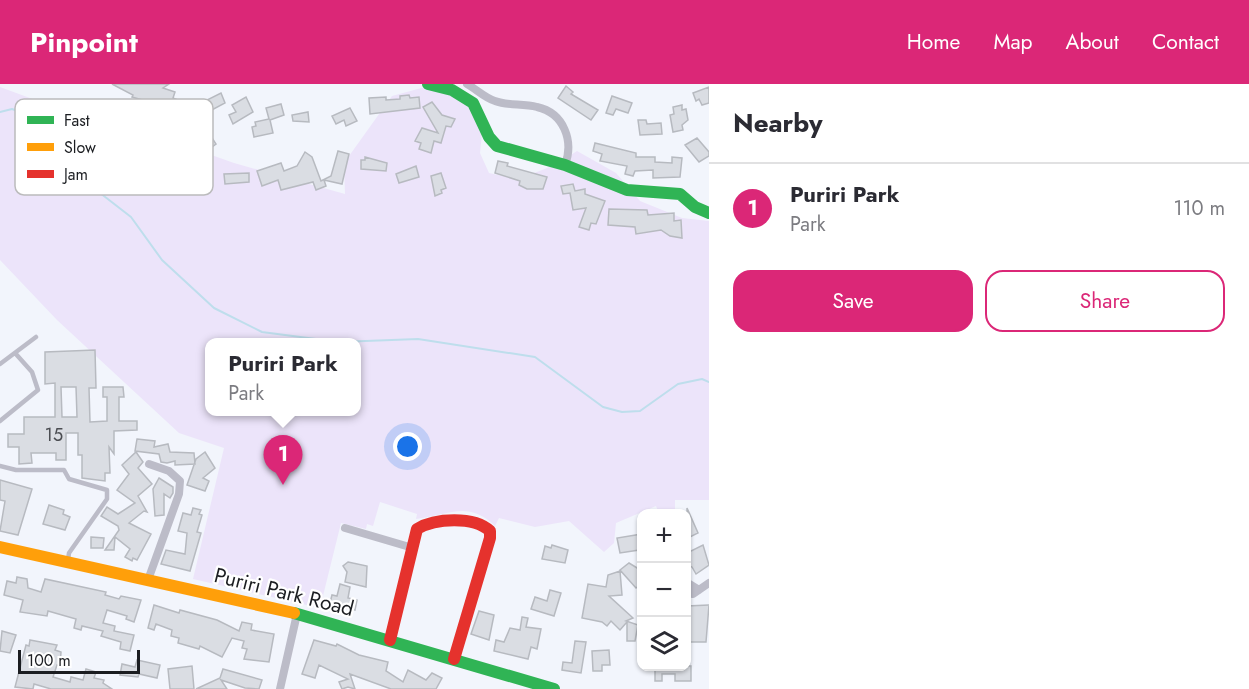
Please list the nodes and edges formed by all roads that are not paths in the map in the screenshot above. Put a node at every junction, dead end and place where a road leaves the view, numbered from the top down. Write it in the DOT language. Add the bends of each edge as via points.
graph roads {
  1 [pos="428,84"];
  2 [pos="467,84"];
  3 [pos="565,165"];
  4 [pos="709,213"];
  5 [pos="36,337"];
  6 [pos="15,353"];
  7 [pos="0,364"];
  8 [pos="0,421"];
  9 [pos="148,464"];
  10 [pos="0,466"];
  11 [pos="345,528"];
  12 [pos="0,547"];
  13 [pos="413,548"];
  14 [pos="67,562"];
  15 [pos="148,580"];
  16 [pos="709,583"];
  17 [pos="691,585"];
  18 [pos="699,590"];
  19 [pos="691,592"];
  20 [pos="297,614"];
  21 [pos="390,640"];
  22 [pos="454,659"];
  23 [pos="526,685"];
  24 [pos="280,689"];
  25 [pos="554,689"];
  1 -- 3 [label="street" via="448,88 474,105 483,117 491,142 497,146"];
  2 -- 3 [label="street" via="494,101 537,107 554,116 567,132 569,149"];
  3 -- 4 [label="street" via="627,190 680,194"];
  5 -- 6 [label="lane"];
  6 -- 7 [label="lane"];
  6 -- 8 [label="lane" via="32,372 38,390"];
  9 -- 15 [label="street" via="169,471 180,480 179,494"];
  10 -- 14 [label="lane" via="64,471 69,479 107,490 107,500 69,553"];
  11 -- 13 [label="street"];
  12 -- 14 [label="street, Puriri Park Road"];
  13 -- 21 [label="street"];
  13 -- 22 [label="street" via="417,530 422,526 463,521 481,524 490,531"];
  14 -- 15 [label="street, Puriri Park Road"];
  15 -- 20 [label="street, Puriri Park Road"];
  16 -- 18 [label="street"];
  17 -- 18 [label="street"];
  18 -- 19 [label="street"];
  20 -- 21 [label="street, Puriri Park Road"];
  20 -- 24 [label="street"];
  21 -- 22 [label="street, Puriri Park Road"];
  22 -- 23 [label="street, Puriri Park Road"];
  23 -- 25 [label="street, Puriri Park Road"];
}
